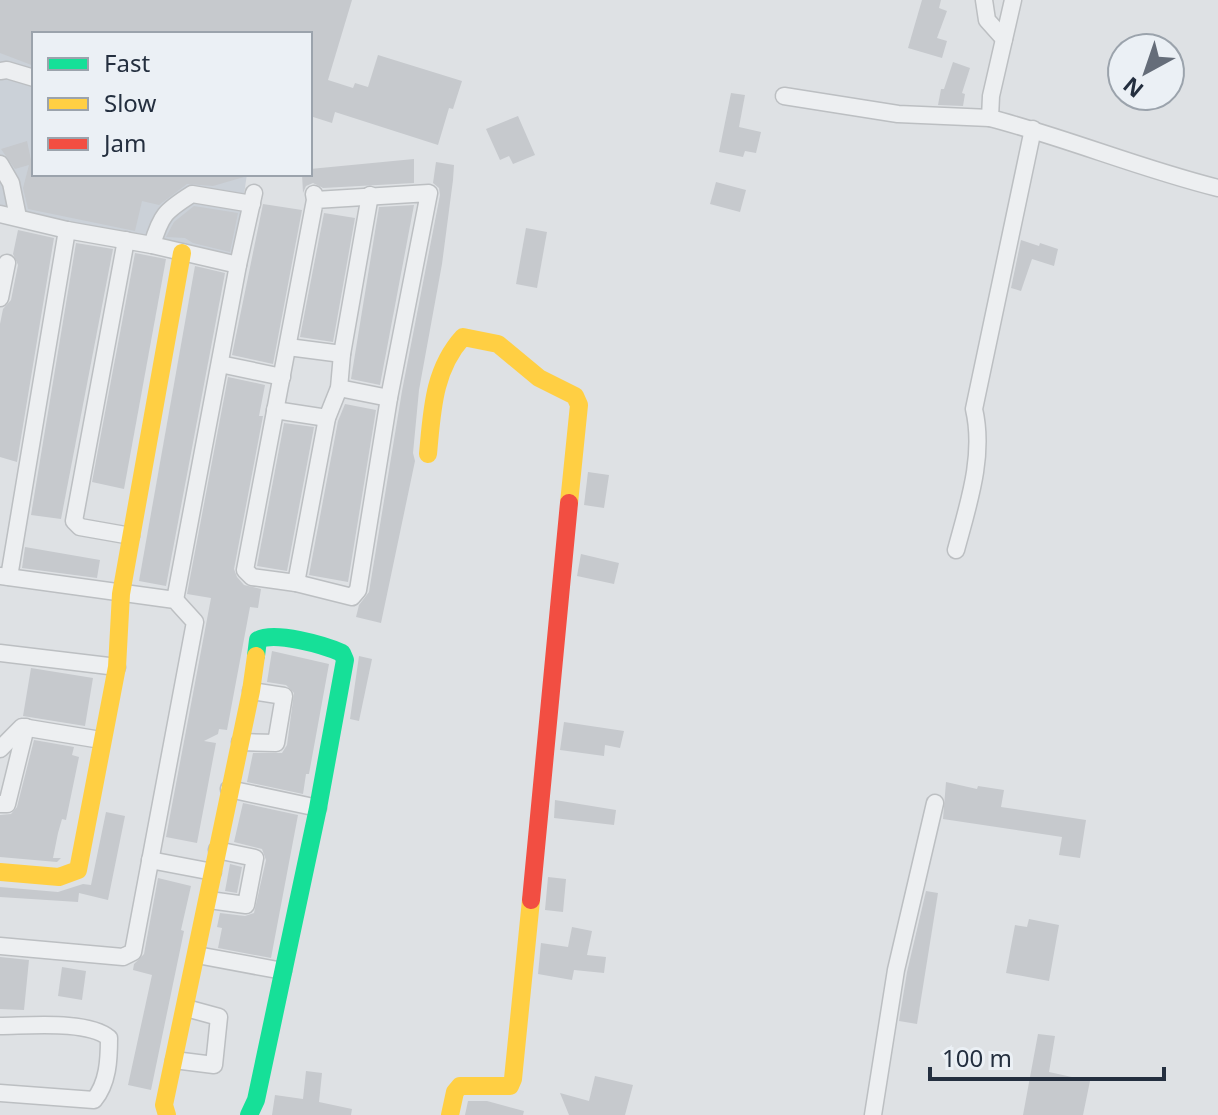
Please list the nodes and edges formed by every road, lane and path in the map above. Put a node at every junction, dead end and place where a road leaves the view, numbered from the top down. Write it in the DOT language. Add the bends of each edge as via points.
graph roads {
  1 [pos="984,0"];
  2 [pos="1013,0"];
  3 [pos="1004,39"];
  4 [pos="0,71"];
  5 [pos="32,77"];
  6 [pos="784,96"];
  7 [pos="990,118"];
  8 [pos="1033,129"];
  9 [pos="0,164"];
  10 [pos="1218,188"];
  11 [pos="370,195"];
  12 [pos="0,214"];
  13 [pos="18,217"];
  14 [pos="67,230"];
  15 [pos="126,240"];
  16 [pos="152,245"];
  17 [pos="182,253"];
  18 [pos="238,265"];
  19 [pos="4,270"];
  20 [pos="0,298"];
  21 [pos="288,347"];
  22 [pos="342,354"];
  23 [pos="220,364"];
  24 [pos="282,377"];
  25 [pos="339,388"];
  26 [pos="389,398"];
  27 [pos="275,410"];
  28 [pos="327,418"];
  29 [pos="428,454"];
  30 [pos="131,536"];
  31 [pos="956,550"];
  32 [pos="5,577"];
  33 [pos="296,583"];
  34 [pos="121,594"];
  35 [pos="175,600"];
  36 [pos="0,653"];
  37 [pos="117,667"];
  38 [pos="251,691"];
  39 [pos="26,727"];
  40 [pos="101,740"];
  41 [pos="240,742"];
  42 [pos="0,749"];
  43 [pos="229,789"];
  44 [pos="935,803"];
  45 [pos="9,805"];
  46 [pos="318,808"];
  47 [pos="217,850"];
  48 [pos="150,860"];
  49 [pos="0,872"];
  50 [pos="213,872"];
  51 [pos="209,900"];
  52 [pos="0,946"];
  53 [pos="197,955"];
  54 [pos="283,971"];
  55 [pos="186,1008"];
  56 [pos="0,1026"];
  57 [pos="174,1060"];
  58 [pos="0,1093"];
  59 [pos="167,1115"];
  60 [pos="249,1115"];
  61 [pos="450,1115"];
  62 [pos="873,1115"];
  1 -- 3 [label="street" via="987,20"];
  2 -- 3 [label="street"];
  3 -- 7 [label="street"];
  4 -- 5 [label="street"];
  6 -- 7 [label="street" via="898,114"];
  7 -- 8 [label="street"];
  8 -- 10 [label="street"];
  8 -- 31 [label="street" via="974,409 979,434 973,489"];
  9 -- 13 [label="street" via="11,183"];
  11 -- 21 [label="street" via="315,197"];
  11 -- 22 [label="street"];
  11 -- 26 [label="street" via="429,193"];
  12 -- 13 [label="street"];
  13 -- 14 [label="street"];
  14 -- 15 [label="street"];
  14 -- 32 [label="street"];
  15 -- 16 [label="street"];
  15 -- 30 [label="street" via="74,521 80,527"];
  16 -- 17 [label="street"];
  16 -- 18 [label="street" via="167,209 192,194 253,198"];
  17 -- 18 [label="street"];
  17 -- 30 [label="street"];
  18 -- 23 [label="street"];
  19 -- 20 [label="street"];
  21 -- 22 [label="street"];
  21 -- 24 [label="street"];
  22 -- 25 [label="street"];
  23 -- 24 [label="street"];
  23 -- 35 [label="street"];
  24 -- 27 [label="street"];
  25 -- 26 [label="street"];
  25 -- 28 [label="street"];
  26 -- 33 [label="street" via="358,590 352,597"];
  27 -- 28 [label="street"];
  27 -- 33 [label="street" via="245,570 252,577"];
  28 -- 33 [label="street"];
  29 -- 61 [label="street" via="436,386 446,359 463,337 498,344 539,378 575,396 579,405 513,1079 510,1086 460,1086"];
  30 -- 34 [label="street"];
  32 -- 34 [label="street"];
  34 -- 35 [label="street"];
  34 -- 37 [label="street"];
  35 -- 48 [label="street" via="195,622"];
  36 -- 37 [label="street"];
  37 -- 40 [label="street"];
  38 -- 41 [label="street"];
  38 -- 41 [label="street" via="284,696 276,743"];
  38 -- 46 [label="street" via="258,640 268,635 342,653 345,660"];
  39 -- 40 [label="street"];
  39 -- 42 [label="street"];
  39 -- 45 [label="street"];
  40 -- 49 [label="street" via="78,870 59,877"];
  41 -- 43 [label="street"];
  43 -- 46 [label="street"];
  43 -- 47 [label="street"];
  44 -- 62 [label="street" via="896,970"];
  46 -- 54 [label="street"];
  47 -- 50 [label="street"];
  47 -- 51 [label="street" via="255,858 246,905"];
  48 -- 50 [label="street"];
  48 -- 52 [label="street" via="133,952 123,957"];
  50 -- 51 [label="street"];
  51 -- 53 [label="street"];
  53 -- 54 [label="street"];
  53 -- 55 [label="street"];
  54 -- 60 [label="street"];
  55 -- 57 [label="street"];
  55 -- 57 [label="street" via="219,1017 214,1065"];
  56 -- 58 [label="street" via="100,1031 109,1038 109,1054 94,1100"];
  57 -- 59 [label="street" via="164,1105"];
}
